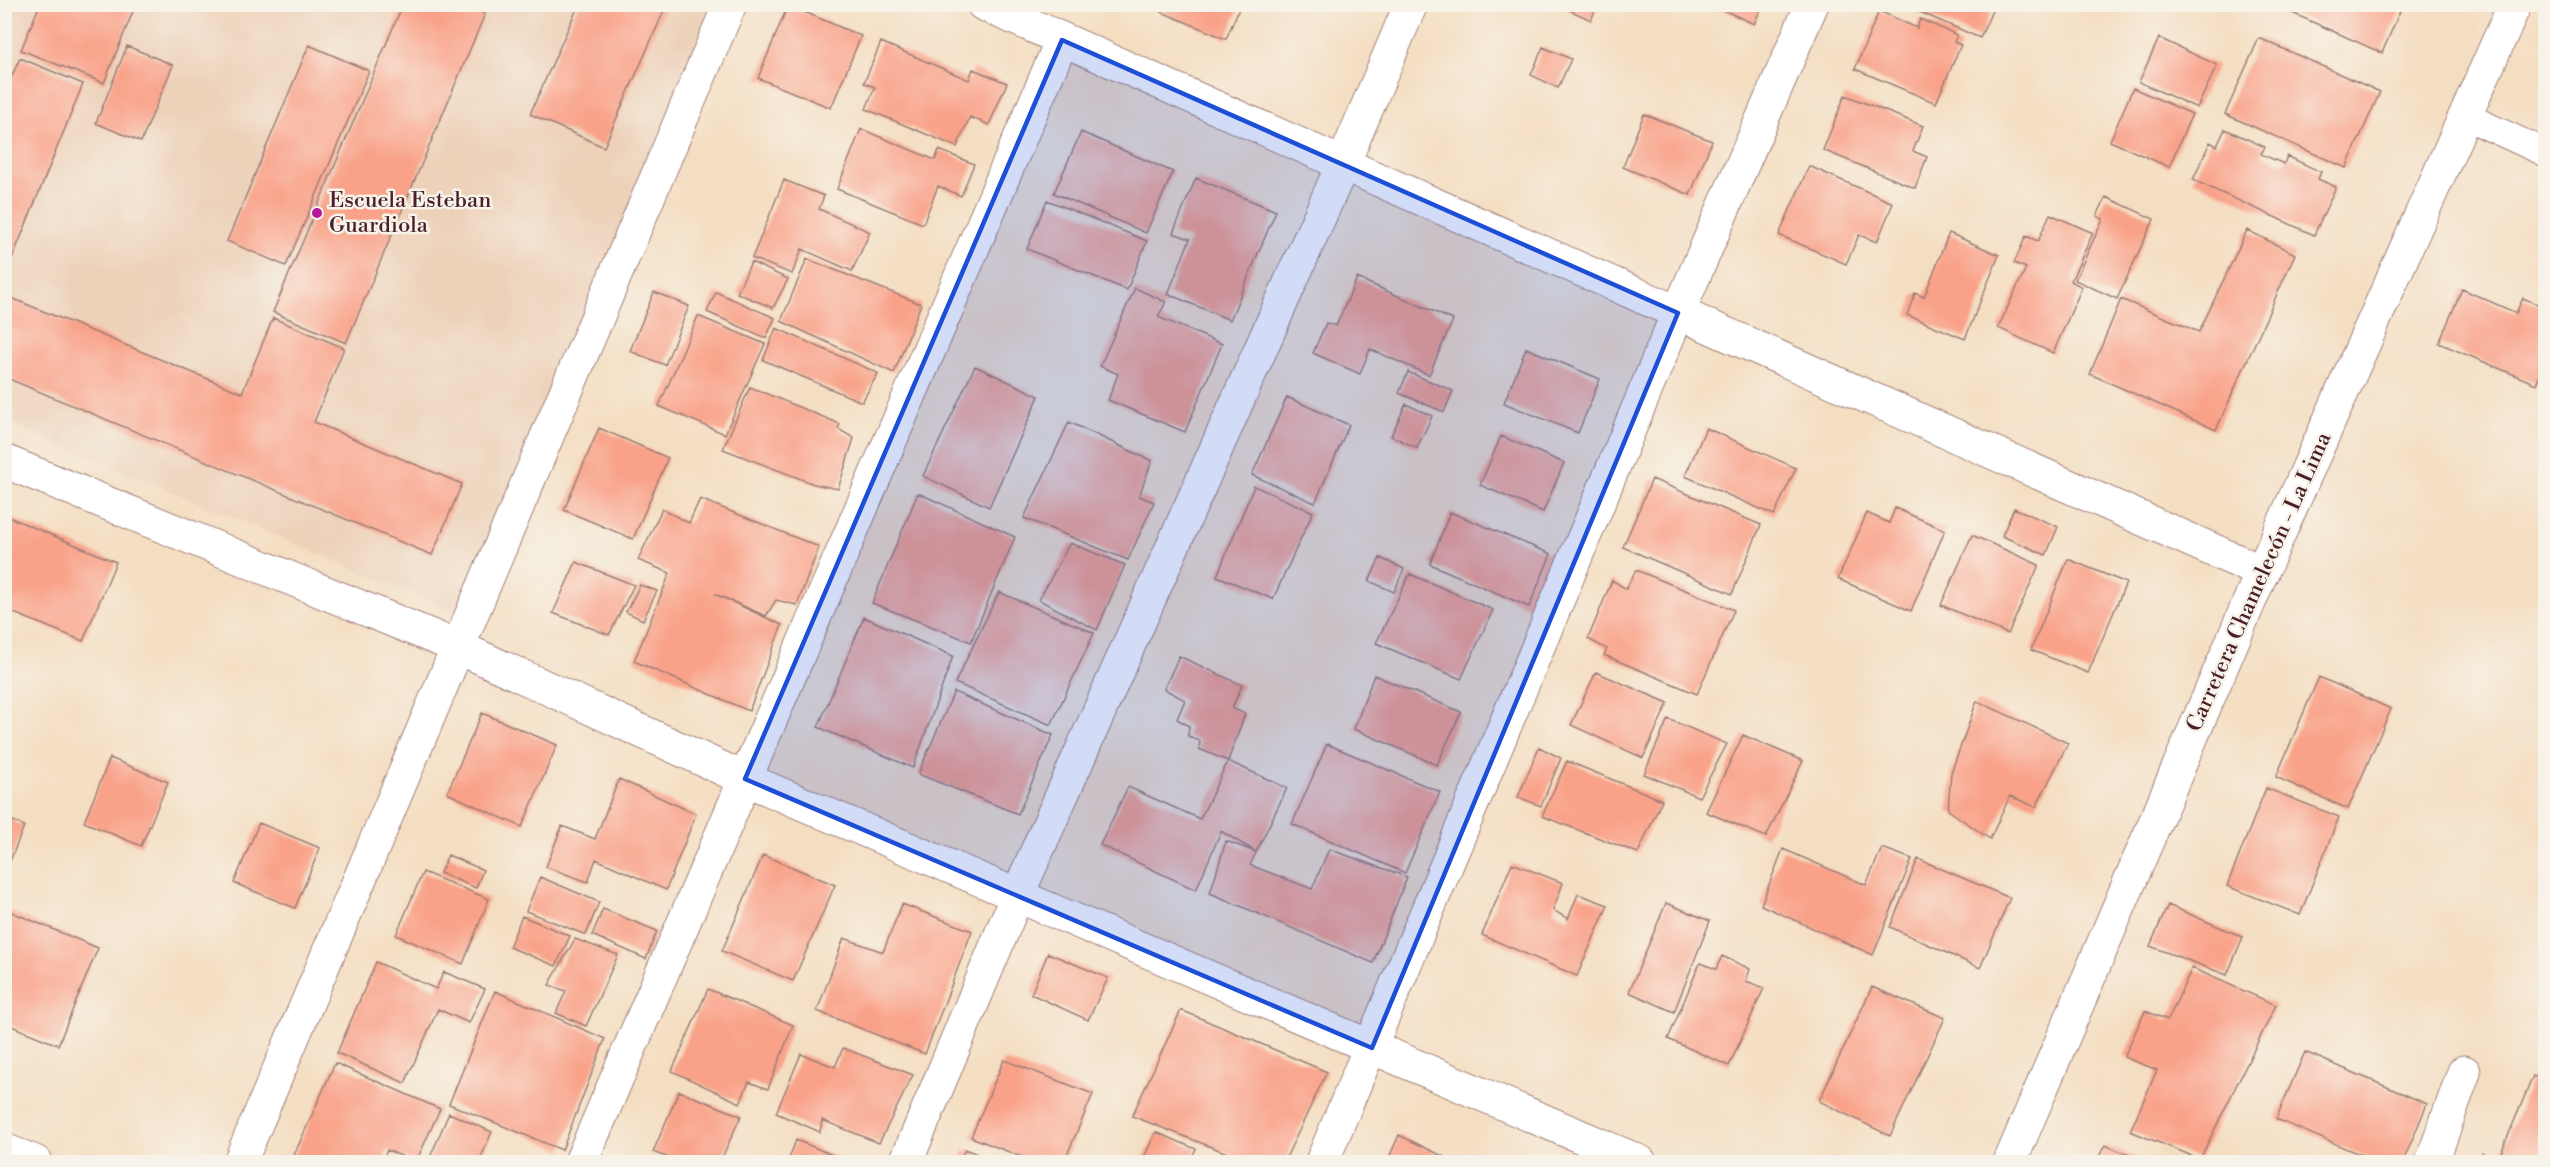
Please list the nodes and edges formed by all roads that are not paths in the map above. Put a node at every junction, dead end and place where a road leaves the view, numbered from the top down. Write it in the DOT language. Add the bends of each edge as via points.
graph roads {
  1 [pos="730,4"];
  2 [pos="982,4"];
  3 [pos="1411,4"];
  4 [pos="1812,4"];
  5 [pos="2516,4"];
  6 [pos="1062,40"];
  7 [pos="2466,116"];
  8 [pos="2546,153"];
  9 [pos="1343,164"];
  10 [pos="1678,313"];
  11 [pos="4,461"];
  12 [pos="2262,572"];
  13 [pos="458,647"];
  14 [pos="745,779"];
  15 [pos="1017,896"];
  16 [pos="1371,1047"];
  17 [pos="2464,1072"];
  18 [pos="4,1150"];
  19 [pos="34,1162"];
  20 [pos="240,1162"];
  21 [pos="581,1162"];
  22 [pos="906,1162"];
  23 [pos="1322,1162"];
  24 [pos="1640,1162"];
  25 [pos="2010,1162"];
  26 [pos="2432,1162"];
  1 -- 13 [label="street"];
  2 -- 6 [label="street"];
  3 -- 9 [label="street"];
  4 -- 10 [label="street"];
  5 -- 7 [label="street, Carretera Chamelecón - La Lima"];
  6 -- 9 [label="street"];
  6 -- 14 [label="street"];
  7 -- 8 [label="lane"];
  7 -- 12 [label="street, Carretera Chamelecón - La Lima"];
  9 -- 10 [label="street"];
  9 -- 15 [label="street"];
  10 -- 12 [label="street"];
  10 -- 16 [label="street"];
  11 -- 13 [label="street"];
  12 -- 25 [label="street, Carretera Chamelecón - La Lima"];
  13 -- 14 [label="street"];
  13 -- 20 [label="street"];
  14 -- 15 [label="street"];
  14 -- 21 [label="street"];
  15 -- 16 [label="street"];
  15 -- 22 [label="street"];
  16 -- 23 [label="street"];
  16 -- 24 [label="street"];
  17 -- 26 [label="street"];
  18 -- 19 [label="street"];
}
